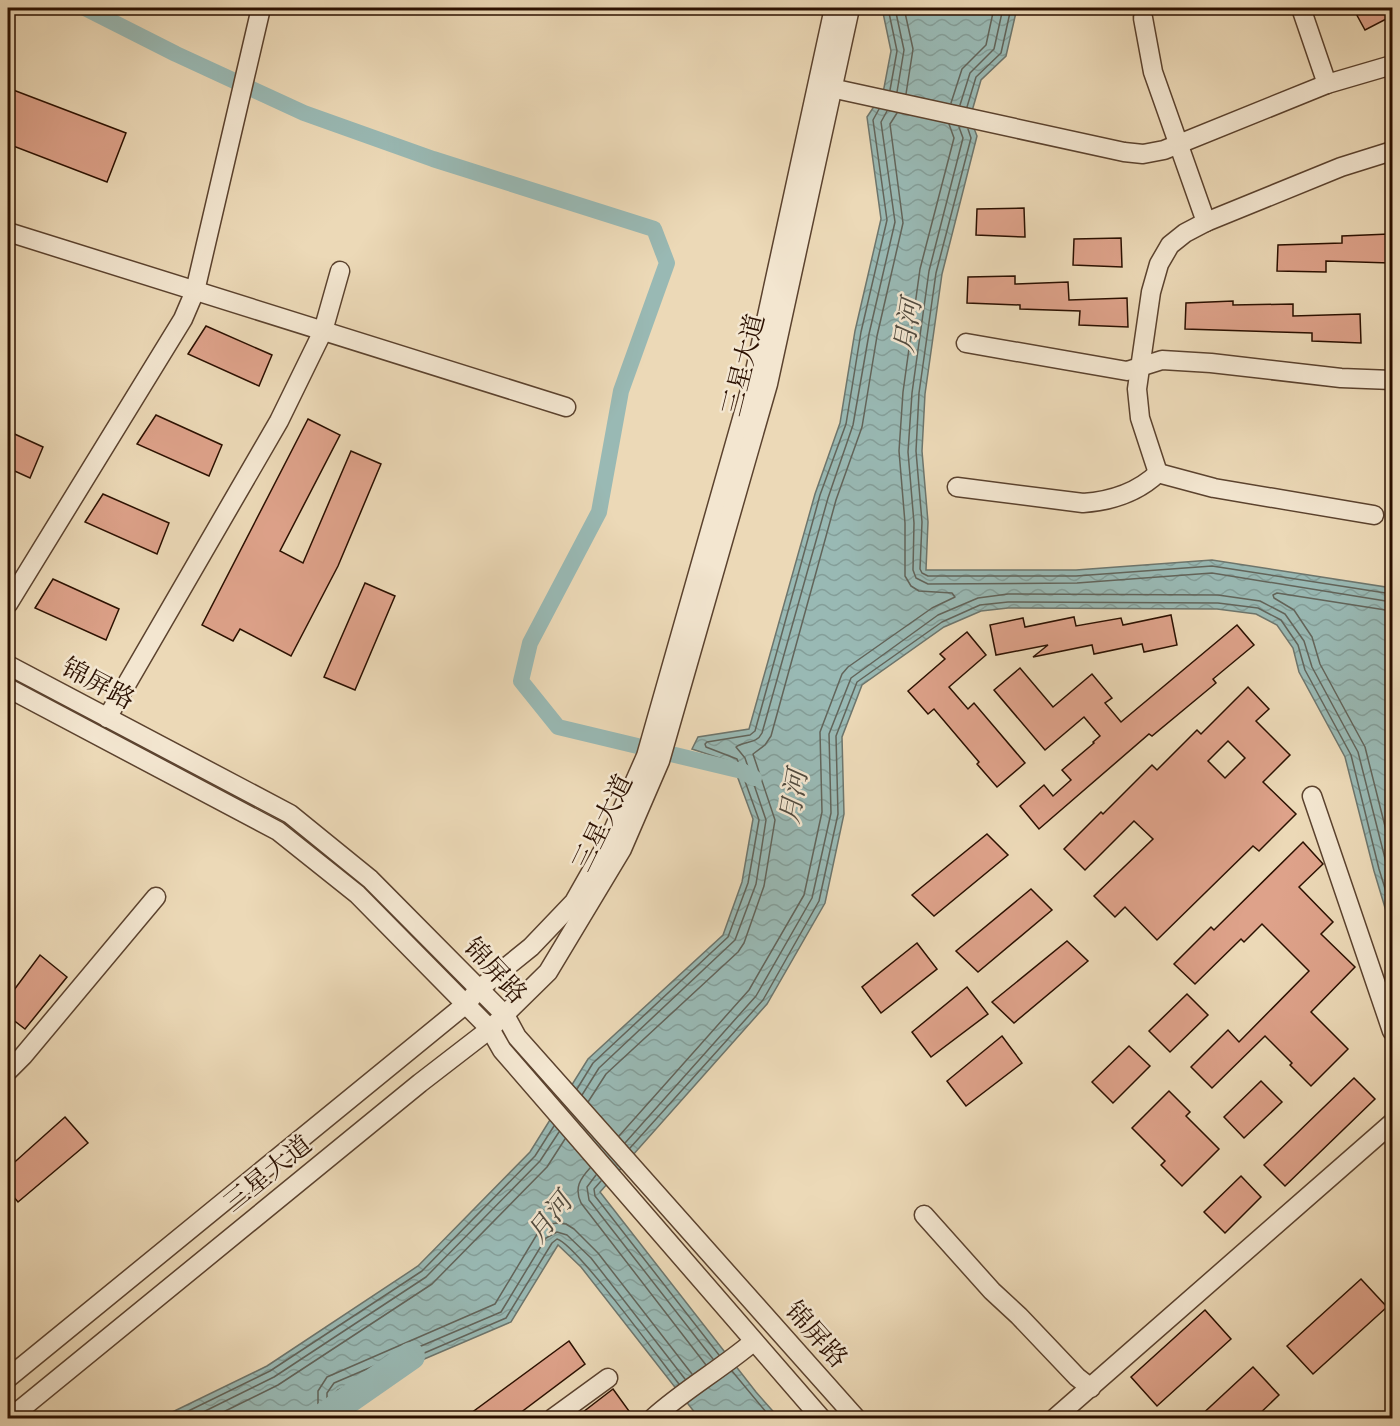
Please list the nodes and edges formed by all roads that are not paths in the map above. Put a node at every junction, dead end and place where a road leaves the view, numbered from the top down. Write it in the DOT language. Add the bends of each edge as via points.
graph roads {
  1 [pos="261,8"];
  2 [pos="834,8"];
  3 [pos="850,8"];
  4 [pos="1301,8"];
  5 [pos="1143,18"];
  6 [pos="1392,65"];
  7 [pos="1327,84"];
  8 [pos="825,87"];
  9 [pos="1178,144"];
  10 [pos="1392,151"];
  11 [pos="1206,222"];
  12 [pos="8,232"];
  13 [pos="340,271"];
  14 [pos="195,291"];
  15 [pos="323,331"];
  16 [pos="966,343"];
  17 [pos="1140,367"];
  18 [pos="1392,380"];
  19 [pos="566,407"];
  20 [pos="1158,473"];
  21 [pos="957,487"];
  22 [pos="1374,515"];
  23 [pos="8,604"];
  24 [pos="8,665"];
  25 [pos="8,688"];
  26 [pos="107,718"];
  27 [pos="651,764"];
  28 [pos="1312,796"];
  29 [pos="156,897"];
  30 [pos="479,989"];
  31 [pos="466,1004"];
  32 [pos="505,1015"];
  33 [pos="490,1029"];
  34 [pos="1392,1031"];
  35 [pos="8,1071"];
  36 [pos="1392,1123"];
  37 [pos="924,1215"];
  38 [pos="753,1342"];
  39 [pos="8,1378"];
  40 [pos="608,1378"];
  41 [pos="1091,1388"];
  42 [pos="10,1419"];
  43 [pos="553,1419"];
  44 [pos="653,1419"];
  45 [pos="821,1419"];
  46 [pos="856,1419"];
  47 [pos="1055,1419"];
  1 -- 14 [label="street"];
  2 -- 8 [label="street, 三星大道"];
  3 -- 8 [label="street, 三星大道"];
  4 -- 7 [label="street"];
  5 -- 9 [label="street" via="1153,72"];
  6 -- 7 [label="street"];
  7 -- 9 [label="street"];
  8 -- 9 [label="street" via="1124,152 1143,154"];
  8 -- 27 [label="street, 三星大道" via="753,380"];
  9 -- 11 [label="street"];
  10 -- 11 [label="street" via="1341,167"];
  11 -- 17 [label="street" via="1170,245 1159,264"];
  12 -- 14 [label="street"];
  13 -- 15 [label="street"];
  14 -- 15 [label="street"];
  14 -- 23 [label="street" via="183,319"];
  15 -- 19 [label="street"];
  15 -- 26 [label="street" via="279,421"];
  16 -- 17 [label="street" via="1127,371"];
  17 -- 18 [label="street" via="1162,360 1201,362"];
  17 -- 20 [label="street" via="1140,418"];
  20 -- 21 [label="street" via="1120,497 1083,503"];
  20 -- 22 [label="street" via="1214,488"];
  24 -- 26 [label="street, 锦屏路"];
  25 -- 31 [label="street, 锦屏路" via="278,831 357,894"];
  26 -- 30 [label="street, 锦屏路" via="290,814 370,879"];
  27 -- 30 [label="street, 三星大道" via="574,902 531,947"];
  27 -- 32 [label="street, 三星大道" via="622,849 548,972"];
  28 -- 34 [label="street"];
  29 -- 35 [label="street"];
  30 -- 31 [label="street, 三星大道"];
  30 -- 32 [label="street, 锦屏路"];
  31 -- 33 [label="street, 锦屏路"];
  31 -- 39 [label="street, 三星大道"];
  32 -- 33 [label="street, 三星大道"];
  32 -- 46 [label="street, 锦屏路" via="517,1037"];
  33 -- 38 [label="street, 锦屏路" via="502,1050 549,1106"];
  33 -- 42 [label="street, 三星大道"];
  36 -- 41 [label="street"];
  37 -- 41 [label="street" via="992,1291"];
  38 -- 44 [label="street"];
  38 -- 45 [label="street, 锦屏路"];
  40 -- 43 [label="street"];
  41 -- 47 [label="street"];
}
